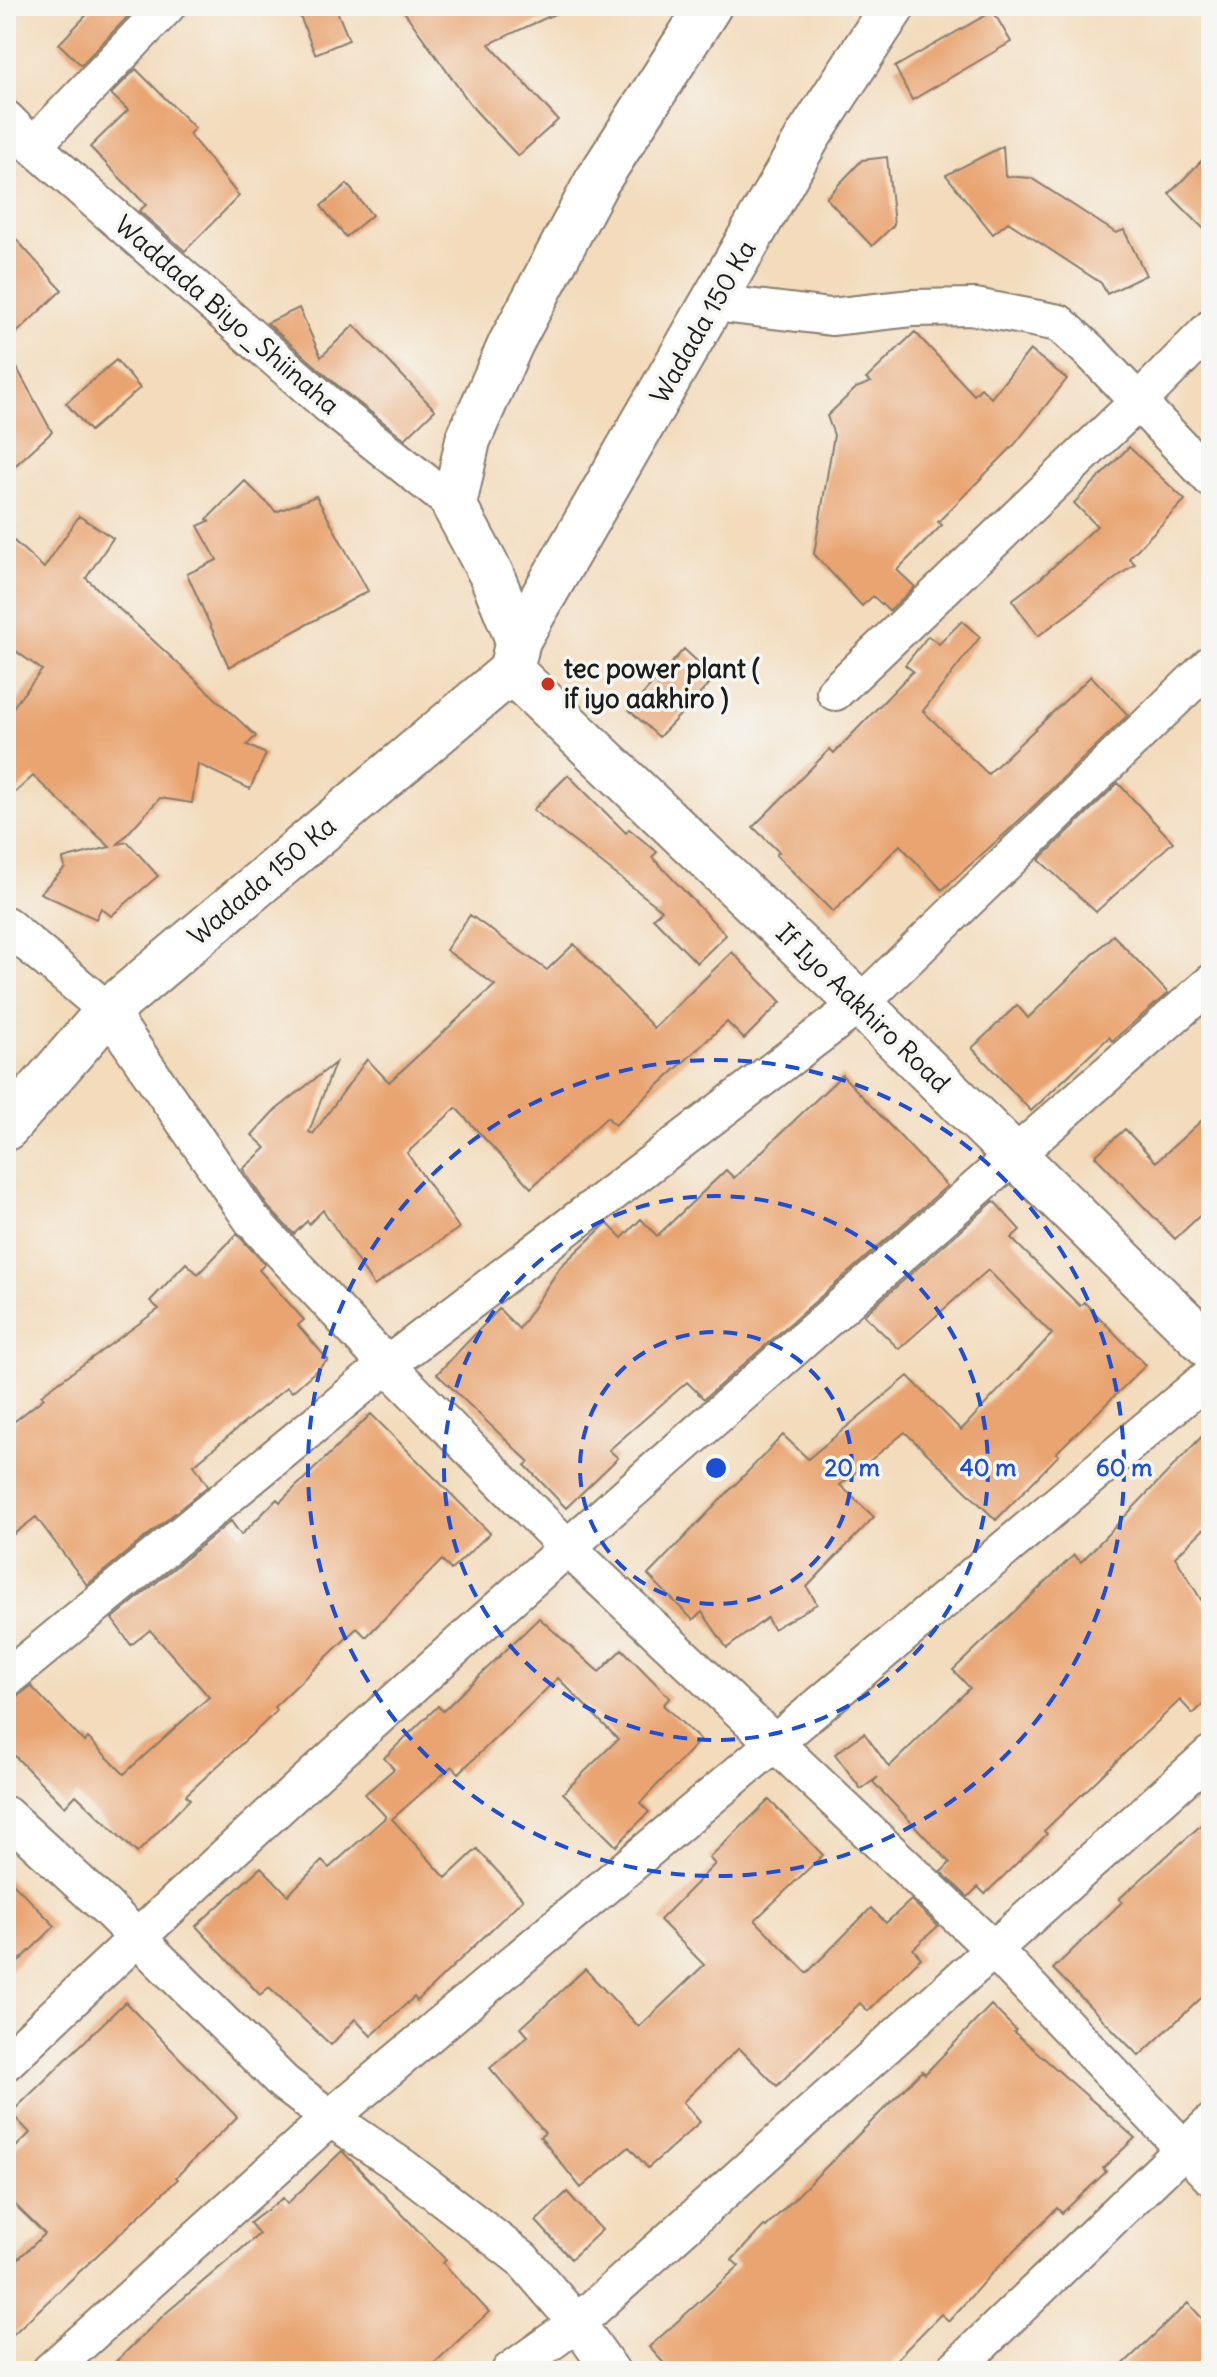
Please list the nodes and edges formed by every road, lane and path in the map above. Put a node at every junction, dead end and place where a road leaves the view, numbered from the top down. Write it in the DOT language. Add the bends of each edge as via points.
graph roads {
  1 [pos="167,6"];
  2 [pos="709,6"];
  3 [pos="893,6"];
  4 [pos="6,119"];
  5 [pos="33,146"];
  6 [pos="714,303"];
  7 [pos="1211,328"];
  8 [pos="1138,402"];
  9 [pos="1211,479"];
  10 [pos="454,505"];
  11 [pos="515,656"];
  12 [pos="1211,664"];
  13 [pos="835,692"];
  14 [pos="6,925"];
  15 [pos="1211,983"];
  16 [pos="860,1004"];
  17 [pos="108,1011"];
  18 [pos="6,1128"];
  19 [pos="1015,1156"];
  20 [pos="1211,1348"];
  21 [pos="387,1365"];
  22 [pos="1211,1375"];
  23 [pos="568,1548"];
  24 [pos="6,1679"];
  25 [pos="776,1744"];
  26 [pos="1211,1754"];
  27 [pos="6,1815"];
  28 [pos="137,1937"];
  29 [pos="994,1950"];
  30 [pos="6,2062"];
  31 [pos="330,2118"];
  32 [pos="1211,2123"];
  33 [pos="1185,2148"];
  34 [pos="1211,2177"];
  35 [pos="577,2323"];
  36 [pos="50,2371"];
  37 [pos="510,2371"];
  38 [pos="611,2371"];
  39 [pos="953,2371"];
  1 -- 5 [label="street"];
  2 -- 10 [label="street" via="596,183 511,343 468,440"];
  3 -- 6 [label="street, Wadada 150 Ka" via="809,135"];
  4 -- 5 [label="street, Waddada Biyo_Shiinaha"];
  5 -- 10 [label="street, Waddada Biyo_Shiinaha" via="332,408"];
  6 -- 8 [label="street" via="831,317 975,307 1059,323"];
  6 -- 11 [label="street, Wadada 150 Ka"];
  7 -- 8 [label="street"];
  8 -- 9 [label="street"];
  8 -- 13 [label="street"];
  10 -- 11 [label="street" via="491,574"];
  11 -- 16 [label="street, If Iyo Aakhiro Road"];
  11 -- 17 [label="street, Wadada 150 Ka"];
  12 -- 16 [label="street"];
  14 -- 17 [label="street"];
  15 -- 19 [label="street"];
  16 -- 19 [label="street, If Iyo Aakhiro Road"];
  16 -- 21 [label="street"];
  17 -- 18 [label="street, Wadada 150 Ka"];
  17 -- 21 [label="street" via="252,1220"];
  19 -- 20 [label="street, If Iyo Aakhiro Road"];
  19 -- 23 [label="street"];
  21 -- 23 [label="street"];
  21 -- 24 [label="street"];
  22 -- 25 [label="street"];
  23 -- 25 [label="street"];
  23 -- 28 [label="street"];
  25 -- 29 [label="street"];
  25 -- 31 [label="street"];
  26 -- 29 [label="street"];
  27 -- 28 [label="street"];
  28 -- 30 [label="street"];
  28 -- 31 [label="street" via="284,2083"];
  29 -- 33 [label="street"];
  29 -- 35 [label="street"];
  31 -- 35 [label="street" via="522,2259"];
  31 -- 36 [label="street"];
  32 -- 33 [label="street"];
  33 -- 34 [label="street"];
  33 -- 39 [label="street"];
  35 -- 37 [label="street"];
  35 -- 38 [label="street"];
}
